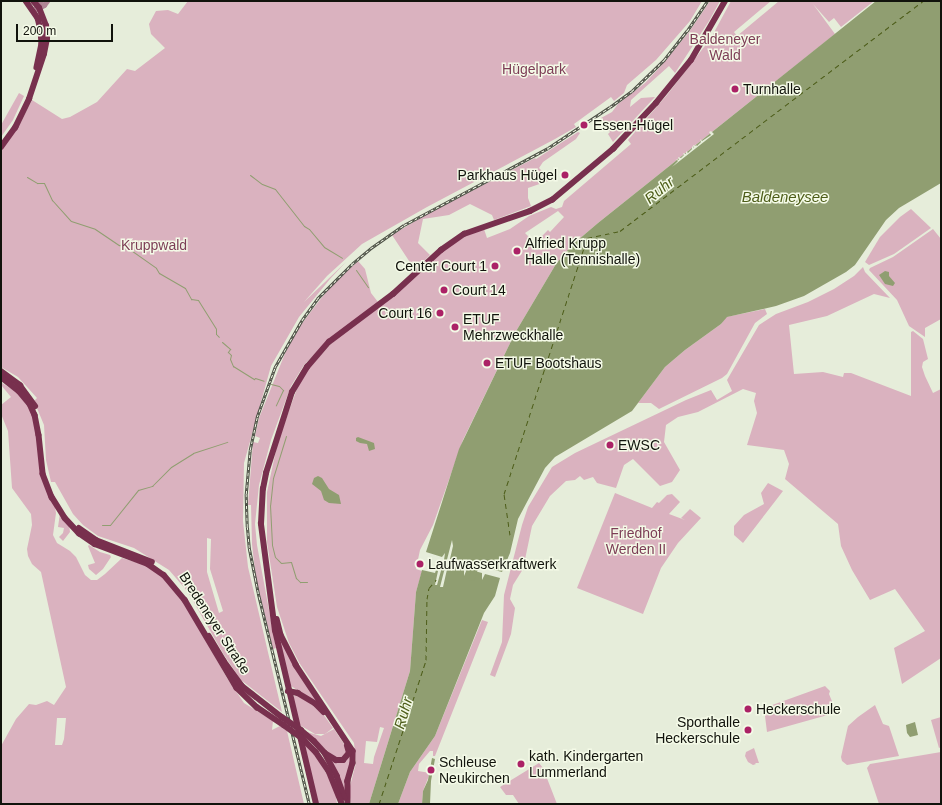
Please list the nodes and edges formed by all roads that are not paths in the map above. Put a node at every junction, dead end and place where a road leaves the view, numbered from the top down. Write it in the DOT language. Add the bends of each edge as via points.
graph roads {
  1 [pos="26,1"];
  2 [pos="47,1"];
  3 [pos="725,1"];
  4 [pos="37,5"];
  5 [pos="1,141"];
  6 [pos="1,147"];
  7 [pos="1,371"];
  8 [pos="1,378"];
  9 [pos="272,606"];
  10 [pos="288,690"];
  11 [pos="325,753"];
  12 [pos="339,794"];
  13 [pos="316,804"];
  14 [pos="339,804"];
  15 [pos="342,804"];
  16 [pos="347,804"];
  1 -- 4 [label="main road"];
  2 -- 4 [label="street"];
  3 -- 9 [label="main road" via="690,60 656,103 612,149 558,196 539,207 475,229 454,240 393,294 329,342 307,367 288,402 270,456 263,489 262,540"];
  4 -- 5 [label="main road" via="42,37 37,65 18,113"];
  4 -- 6 [label="main road" via="47,32 41,66 21,116"];
  7 -- 11 [label="main road, Bredeneyer Straße, bridge" via="20,385 33,403 41,423 46,474 68,515 96,540 142,557 166,572 188,598 236,679 254,697 301,730"];
  8 -- 12 [label="main road, Bredeneyer Straße, bridge" via="19,391 30,404 40,434 43,474 52,497 65,518 79,533 95,544 148,564 164,575 184,600 239,690 257,707 303,739 322,760"];
  9 -- 10 [label="main road"];
  9 -- 16 [label="main road" via="287,650 353,751"];
  10 -- 11 [label="main road" via="316,704 349,750 348,757 341,761"];
  10 -- 13 [label="main road"];
  11 -- 16 [label="main road, Bredeneyer Straße"];
  12 -- 14 [label="main road"];
  12 -- 15 [label="main road, Bredeneyer Straße"];
}
